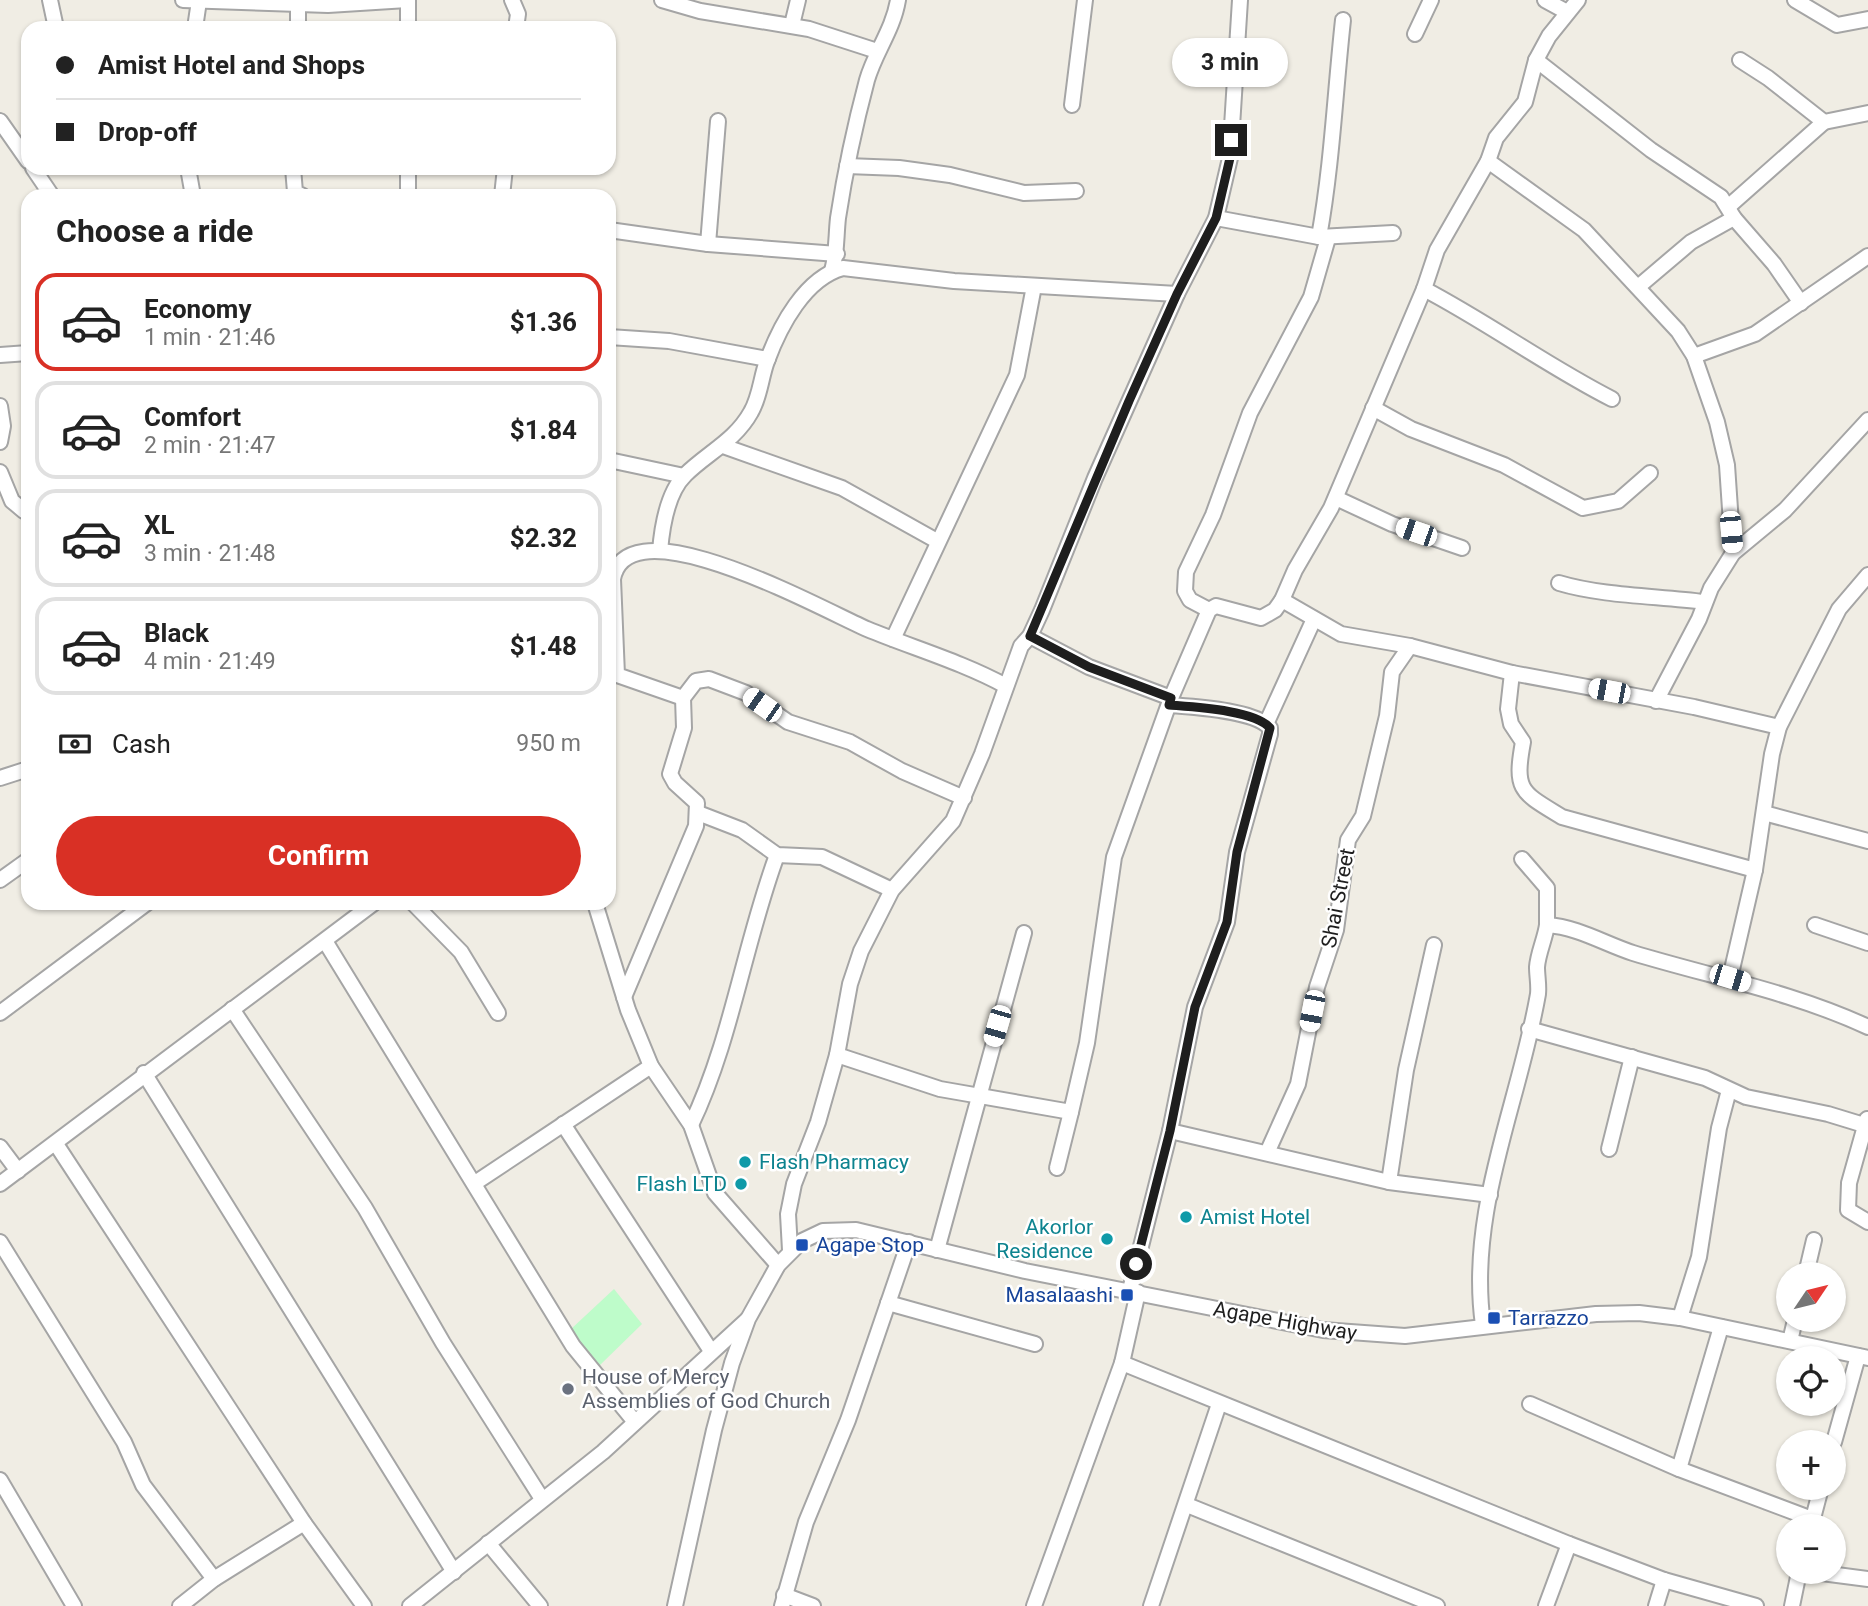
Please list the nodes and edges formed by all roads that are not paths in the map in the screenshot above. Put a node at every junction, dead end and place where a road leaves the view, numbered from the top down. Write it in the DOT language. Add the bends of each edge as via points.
graph roads {
  1 [pos="50,0"];
  2 [pos="183,0"];
  3 [pos="407,0"];
  4 [pos="512,0"];
  5 [pos="662,0"];
  6 [pos="798,0"];
  7 [pos="898,0"];
  8 [pos="1085,0"];
  9 [pos="1240,0"];
  10 [pos="1431,0"];
  11 [pos="1545,0"];
  12 [pos="1578,0"];
  13 [pos="1795,0"];
  14 [pos="199,1"];
  15 [pos="298,4"];
  16 [pos="1567,12"];
  17 [pos="1868,19"];
  18 [pos="1343,20"];
  19 [pos="54,21"];
  20 [pos="196,21"];
  21 [pos="298,21"];
  22 [pos="408,21"];
  23 [pos="517,21"];
  24 [pos="792,25"];
  25 [pos="1415,34"];
  26 [pos="877,51"];
  27 [pos="1740,60"];
  28 [pos="1536,61"];
  29 [pos="1072,105"];
  30 [pos="1868,113"];
  31 [pos="0,121"];
  32 [pos="718,121"];
  33 [pos="1824,122"];
  34 [pos="21,151"];
  35 [pos="1488,161"];
  36 [pos="847,166"];
  37 [pos="1076,191"];
  38 [pos="1731,212"];
  39 [pos="1216,218"];
  40 [pos="616,231"];
  41 [pos="1393,233"];
  42 [pos="1324,238"];
  43 [pos="709,244"];
  44 [pos="837,254"];
  45 [pos="1868,256"];
  46 [pos="832,271"];
  47 [pos="1034,286"];
  48 [pos="1638,287"];
  49 [pos="1424,289"];
  50 [pos="1177,294"];
  51 [pos="1801,303"];
  52 [pos="616,337"];
  53 [pos="21,354"];
  54 [pos="0,355"];
  55 [pos="1693,356"];
  56 [pos="768,359"];
  57 [pos="1612,399"];
  58 [pos="0,406"];
  59 [pos="1373,408"];
  60 [pos="1868,420"];
  61 [pos="0,442"];
  62 [pos="723,446"];
  63 [pos="616,461"];
  64 [pos="0,472"];
  65 [pos="1650,473"];
  66 [pos="684,476"];
  67 [pos="1336,498"];
  68 [pos="21,508"];
  69 [pos="937,541"];
  70 [pos="1462,548"];
  71 [pos="660,551"];
  72 [pos="1733,553"];
  73 [pos="616,564"];
  74 [pos="1868,576"];
  75 [pos="1559,583"];
  76 [pos="1282,600"];
  77 [pos="1704,602"];
  78 [pos="1209,610"];
  79 [pos="1314,619"];
  80 [pos="1030,636"];
  81 [pos="893,639"];
  82 [pos="1410,646"];
  83 [pos="616,660"];
  84 [pos="1512,673"];
  85 [pos="1006,686"];
  86 [pos="683,698"];
  87 [pos="1170,701"];
  88 [pos="1656,701"];
  89 [pos="1266,724"];
  90 [pos="1779,727"];
  91 [pos="21,771"];
  92 [pos="0,778"];
  93 [pos="964,798"];
  94 [pos="698,813"];
  95 [pos="1763,813"];
  96 [pos="1868,841"];
  97 [pos="777,855"];
  98 [pos="1522,859"];
  99 [pos="21,865"];
  100 [pos="1755,870"];
  101 [pos="0,880"];
  102 [pos="892,890"];
  103 [pos="138,910"];
  104 [pos="365,910"];
  105 [pos="420,910"];
  106 [pos="598,910"];
  107 [pos="1547,925"];
  108 [pos="1815,925"];
  109 [pos="1024,933"];
  110 [pos="325,941"];
  111 [pos="1868,943"];
  112 [pos="1434,945"];
  113 [pos="1730,978"];
  114 [pos="624,997"];
  115 [pos="232,1009"];
  116 [pos="0,1013"];
  117 [pos="498,1013"];
  118 [pos="1868,1027"];
  119 [pos="1529,1029"];
  120 [pos="837,1055"];
  121 [pos="1632,1058"];
  122 [pos="651,1066"];
  123 [pos="144,1073"];
  124 [pos="1729,1090"];
  125 [pos="977,1096"];
  126 [pos="1071,1112"];
  127 [pos="1866,1121"];
  128 [pos="564,1124"];
  129 [pos="691,1125"];
  130 [pos="1170,1131"];
  131 [pos="56,1144"];
  132 [pos="0,1147"];
  133 [pos="1609,1149"];
  134 [pos="1267,1153"];
  135 [pos="1058,1168"];
  136 [pos="19,1171"];
  137 [pos="1389,1182"];
  138 [pos="475,1183"];
  139 [pos="0,1184"];
  140 [pos="1490,1195"];
  141 [pos="1868,1222"];
  142 [pos="1814,1240"];
  143 [pos="0,1242"];
  144 [pos="909,1242"];
  145 [pos="937,1250"];
  146 [pos="790,1251"];
  147 [pos="1809,1262"];
  148 [pos="778,1265"];
  149 [pos="1134,1291"];
  150 [pos="888,1303"];
  151 [pos="1680,1318"];
  152 [pos="748,1319"];
  153 [pos="1483,1325"];
  154 [pos="1721,1327"];
  155 [pos="1792,1332"];
  156 [pos="1790,1341"];
  157 [pos="1035,1344"];
  158 [pos="711,1351"];
  159 [pos="1863,1357"];
  160 [pos="1122,1363"];
  161 [pos="1219,1404"];
  162 [pos="1530,1405"];
  163 [pos="635,1422"];
  164 [pos="1838,1430"];
  165 [pos="1679,1469"];
  166 [pos="0,1480"];
  167 [pos="542,1499"];
  168 [pos="1187,1505"];
  169 [pos="1791,1514"];
  170 [pos="304,1524"];
  171 [pos="488,1543"];
  172 [pos="1569,1544"];
  173 [pos="454,1572"];
  174 [pos="1846,1576"];
  175 [pos="214,1579"];
  176 [pos="1868,1579"];
  177 [pos="1664,1580"];
  178 [pos="1797,1584"];
  179 [pos="783,1601"];
  180 [pos="74,1606"];
  181 [pos="180,1606"];
  182 [pos="364,1606"];
  183 [pos="410,1606"];
  184 [pos="540,1606"];
  185 [pos="676,1606"];
  186 [pos="813,1606"];
  187 [pos="1034,1606"];
  188 [pos="1151,1606"];
  189 [pos="1437,1606"];
  190 [pos="1546,1606"];
  191 [pos="1656,1606"];
  192 [pos="1756,1606"];
  193 [pos="1792,1606"];
  1 -- 19 [label="street"];
  2 -- 14 [label="street"];
  3 -- 15 [label="street"];
  3 -- 22 [label="street"];
  4 -- 23 [label="street"];
  5 -- 24 [label="street"];
  6 -- 24 [label="street"];
  7 -- 26 [label="street" via="890,31"];
  8 -- 29 [label="street"];
  9 -- 39 [label="street" via="1230,158"];
  10 -- 25 [label="street"];
  11 -- 16 [label="street"];
  12 -- 16 [label="street"];
  13 -- 17 [label="street" via="1837,25"];
  14 -- 15 [label="street"];
  14 -- 20 [label="street"];
  15 -- 21 [label="street"];
  16 -- 28 [label="street"];
  18 -- 42 [label="street"];
  24 -- 26 [label="street"];
  26 -- 36 [label="street"];
  27 -- 33 [label="street"];
  28 -- 35 [label="street" via="1525,102 1496,138"];
  28 -- 38 [label="street" via="1651,150 1711,187"];
  30 -- 33 [label="street"];
  31 -- 34 [label="street"];
  32 -- 43 [label="street"];
  33 -- 38 [label="street"];
  35 -- 48 [label="street" via="1584,230"];
  35 -- 49 [label="street" via="1437,250"];
  36 -- 37 [label="street" via="899,168 1024,193"];
  36 -- 44 [label="street"];
  38 -- 48 [label="street"];
  38 -- 51 [label="street"];
  39 -- 42 [label="street"];
  39 -- 50 [label="street"];
  40 -- 43 [label="street"];
  41 -- 42 [label="street"];
  42 -- 78 [label="street" via="1311,297 1246,424 1213,516 1186,572 1185,592"];
  43 -- 44 [label="street"];
  44 -- 46 [label="street"];
  45 -- 51 [label="street"];
  46 -- 47 [label="street" via="843,268"];
  46 -- 56 [label="street" via="799,301"];
  47 -- 50 [label="street"];
  47 -- 69 [label="street" via="1017,375"];
  48 -- 55 [label="street" via="1664,313"];
  49 -- 57 [label="street"];
  49 -- 59 [label="street"];
  50 -- 80 [label="street"];
  51 -- 55 [label="street" via="1755,334"];
  52 -- 56 [label="street" via="669,341"];
  53 -- 54 [label="street"];
  55 -- 72 [label="street" via="1727,465"];
  56 -- 62 [label="street" via="753,410"];
  58 -- 61 [label="street"];
  59 -- 65 [label="street" via="1411,429 1504,465 1583,508 1618,501"];
  59 -- 67 [label="street"];
  60 -- 72 [label="street" via="1785,510"];
  62 -- 66 [label="street"];
  62 -- 69 [label="street" via="857,495"];
  63 -- 66 [label="street"];
  64 -- 68 [label="street" via="12,501"];
  66 -- 71 [label="street" via="667,511"];
  67 -- 70 [label="street" via="1392,524"];
  67 -- 76 [label="street"];
  69 -- 81 [label="street"];
  71 -- 73 [label="street" via="633,554"];
  71 -- 81 [label="street" via="730,567"];
  72 -- 77 [label="street"];
  74 -- 90 [label="street" via="1839,609"];
  75 -- 77 [label="street" via="1587,592"];
  76 -- 78 [label="street" via="1261,618 1216,606"];
  76 -- 79 [label="street"];
  77 -- 88 [label="street"];
  78 -- 87 [label="street"];
  79 -- 82 [label="street" via="1341,634"];
  79 -- 89 [label="street"];
  80 -- 85 [label="street" via="1021,646"];
  80 -- 87 [label="street"];
  81 -- 85 [label="street"];
  82 -- 84 [label="street"];
  82 -- 134 [label="street, Shai Street" via="1392,672 1387,716 1363,816 1348,840 1336,930 1317,987 1298,1084"];
  83 -- 86 [label="street" via="617,675"];
  84 -- 88 [label="street"];
  84 -- 100 [label="street" via="1508,709 1523,742 1518,775 1525,792 1537,802 1562,817"];
  85 -- 93 [label="street"];
  86 -- 93 [label="street" via="696,681 722,683 746,693 788,722 850,743"];
  86 -- 94 [label="street" via="684,728 670,774 697,803"];
  87 -- 89 [label="street"];
  87 -- 126 [label="street" via="1114,857 1087,1043"];
  88 -- 90 [label="street"];
  89 -- 130 [label="street" via="1270,734 1237,852 1227,922 1195,1007"];
  90 -- 95 [label="street"];
  91 -- 92 [label="street"];
  93 -- 102 [label="street" via="953,821"];
  94 -- 97 [label="street" via="742,830"];
  94 -- 114 [label="street"];
  95 -- 96 [label="street"];
  95 -- 100 [label="street"];
  97 -- 102 [label="street" via="822,857"];
  97 -- 129 [label="street" via="725,1038"];
  98 -- 107 [label="street" via="1546,888"];
  99 -- 101 [label="street"];
  100 -- 113 [label="street"];
  102 -- 120 [label="street" via="850,984"];
  103 -- 116 [label="street"];
  104 -- 110 [label="street"];
  105 -- 117 [label="street" via="461,952"];
  106 -- 114 [label="street"];
  107 -- 113 [label="street"];
  107 -- 119 [label="street"];
  108 -- 111 [label="street"];
  109 -- 125 [label="street"];
  110 -- 115 [label="street"];
  110 -- 138 [label="street"];
  112 -- 137 [label="street" via="1406,1070"];
  113 -- 118 [label="street"];
  114 -- 122 [label="street"];
  115 -- 123 [label="street"];
  115 -- 167 [label="street" via="365,1208"];
  119 -- 121 [label="street"];
  119 -- 140 [label="street"];
  120 -- 125 [label="street" via="940,1089"];
  120 -- 146 [label="street" via="794,1184 788,1214"];
  121 -- 124 [label="street" via="1705,1078"];
  121 -- 133 [label="street"];
  122 -- 128 [label="street"];
  122 -- 129 [label="street"];
  123 -- 131 [label="street"];
  123 -- 173 [label="street"];
  124 -- 127 [label="street"];
  124 -- 151 [label="street" via="1699,1257"];
  125 -- 126 [label="street"];
  125 -- 145 [label="street"];
  126 -- 135 [label="street"];
  127 -- 141 [label="street" via="1846,1196 1848,1210"];
  128 -- 138 [label="street"];
  128 -- 158 [label="street"];
  129 -- 148 [label="street" via="715,1193"];
  130 -- 134 [label="street"];
  130 -- 149 [label="street" via="1139,1236"];
  131 -- 136 [label="street"];
  131 -- 170 [label="street"];
  132 -- 136 [label="street"];
  134 -- 137 [label="street"];
  136 -- 139 [label="street"];
  137 -- 140 [label="street"];
  138 -- 163 [label="street" via="573,1346"];
  140 -- 153 [label="street" via="1480,1258"];
  142 -- 147 [label="street"];
  143 -- 175 [label="street" via="124,1442 143,1485"];
  144 -- 145 [label="street, Agape Highway"];
  144 -- 146 [label="street, Agape Highway" via="838,1229 814,1234"];
  144 -- 150 [label="street"];
  145 -- 149 [label="street, Agape Highway"];
  146 -- 148 [label="street, Agape Highway"];
  148 -- 152 [label="street, Agape Highway"];
  149 -- 153 [label="street, Agape Highway" via="1278,1322 1368,1335 1437,1334"];
  149 -- 160 [label="street"];
  150 -- 157 [label="street"];
  150 -- 179 [label="street" via="848,1420 806,1522"];
  151 -- 153 [label="street, Agape Highway" via="1620,1313"];
  151 -- 154 [label="street, Agape Highway"];
  152 -- 158 [label="street"];
  152 -- 185 [label="street" via="714,1430"];
  154 -- 156 [label="street, Agape Highway"];
  154 -- 165 [label="street"];
  155 -- 156 [label="street"];
  156 -- 159 [label="street, Agape Highway"];
  158 -- 163 [label="street"];
  159 -- 164 [label="street"];
  160 -- 161 [label="street"];
  160 -- 187 [label="street"];
  161 -- 168 [label="street"];
  161 -- 172 [label="street"];
  162 -- 165 [label="street"];
  163 -- 167 [label="street"];
  165 -- 169 [label="street"];
  166 -- 180 [label="street"];
  167 -- 171 [label="street"];
  168 -- 188 [label="street"];
  168 -- 189 [label="street"];
  170 -- 175 [label="street"];
  170 -- 182 [label="street"];
  171 -- 173 [label="street"];
  171 -- 184 [label="street"];
  172 -- 177 [label="street"];
  172 -- 190 [label="street"];
  173 -- 183 [label="street"];
  174 -- 176 [label="street"];
  175 -- 181 [label="street"];
  177 -- 191 [label="street"];
  177 -- 192 [label="street"];
  178 -- 193 [label="street"];
  179 -- 186 [label="street"];
}
